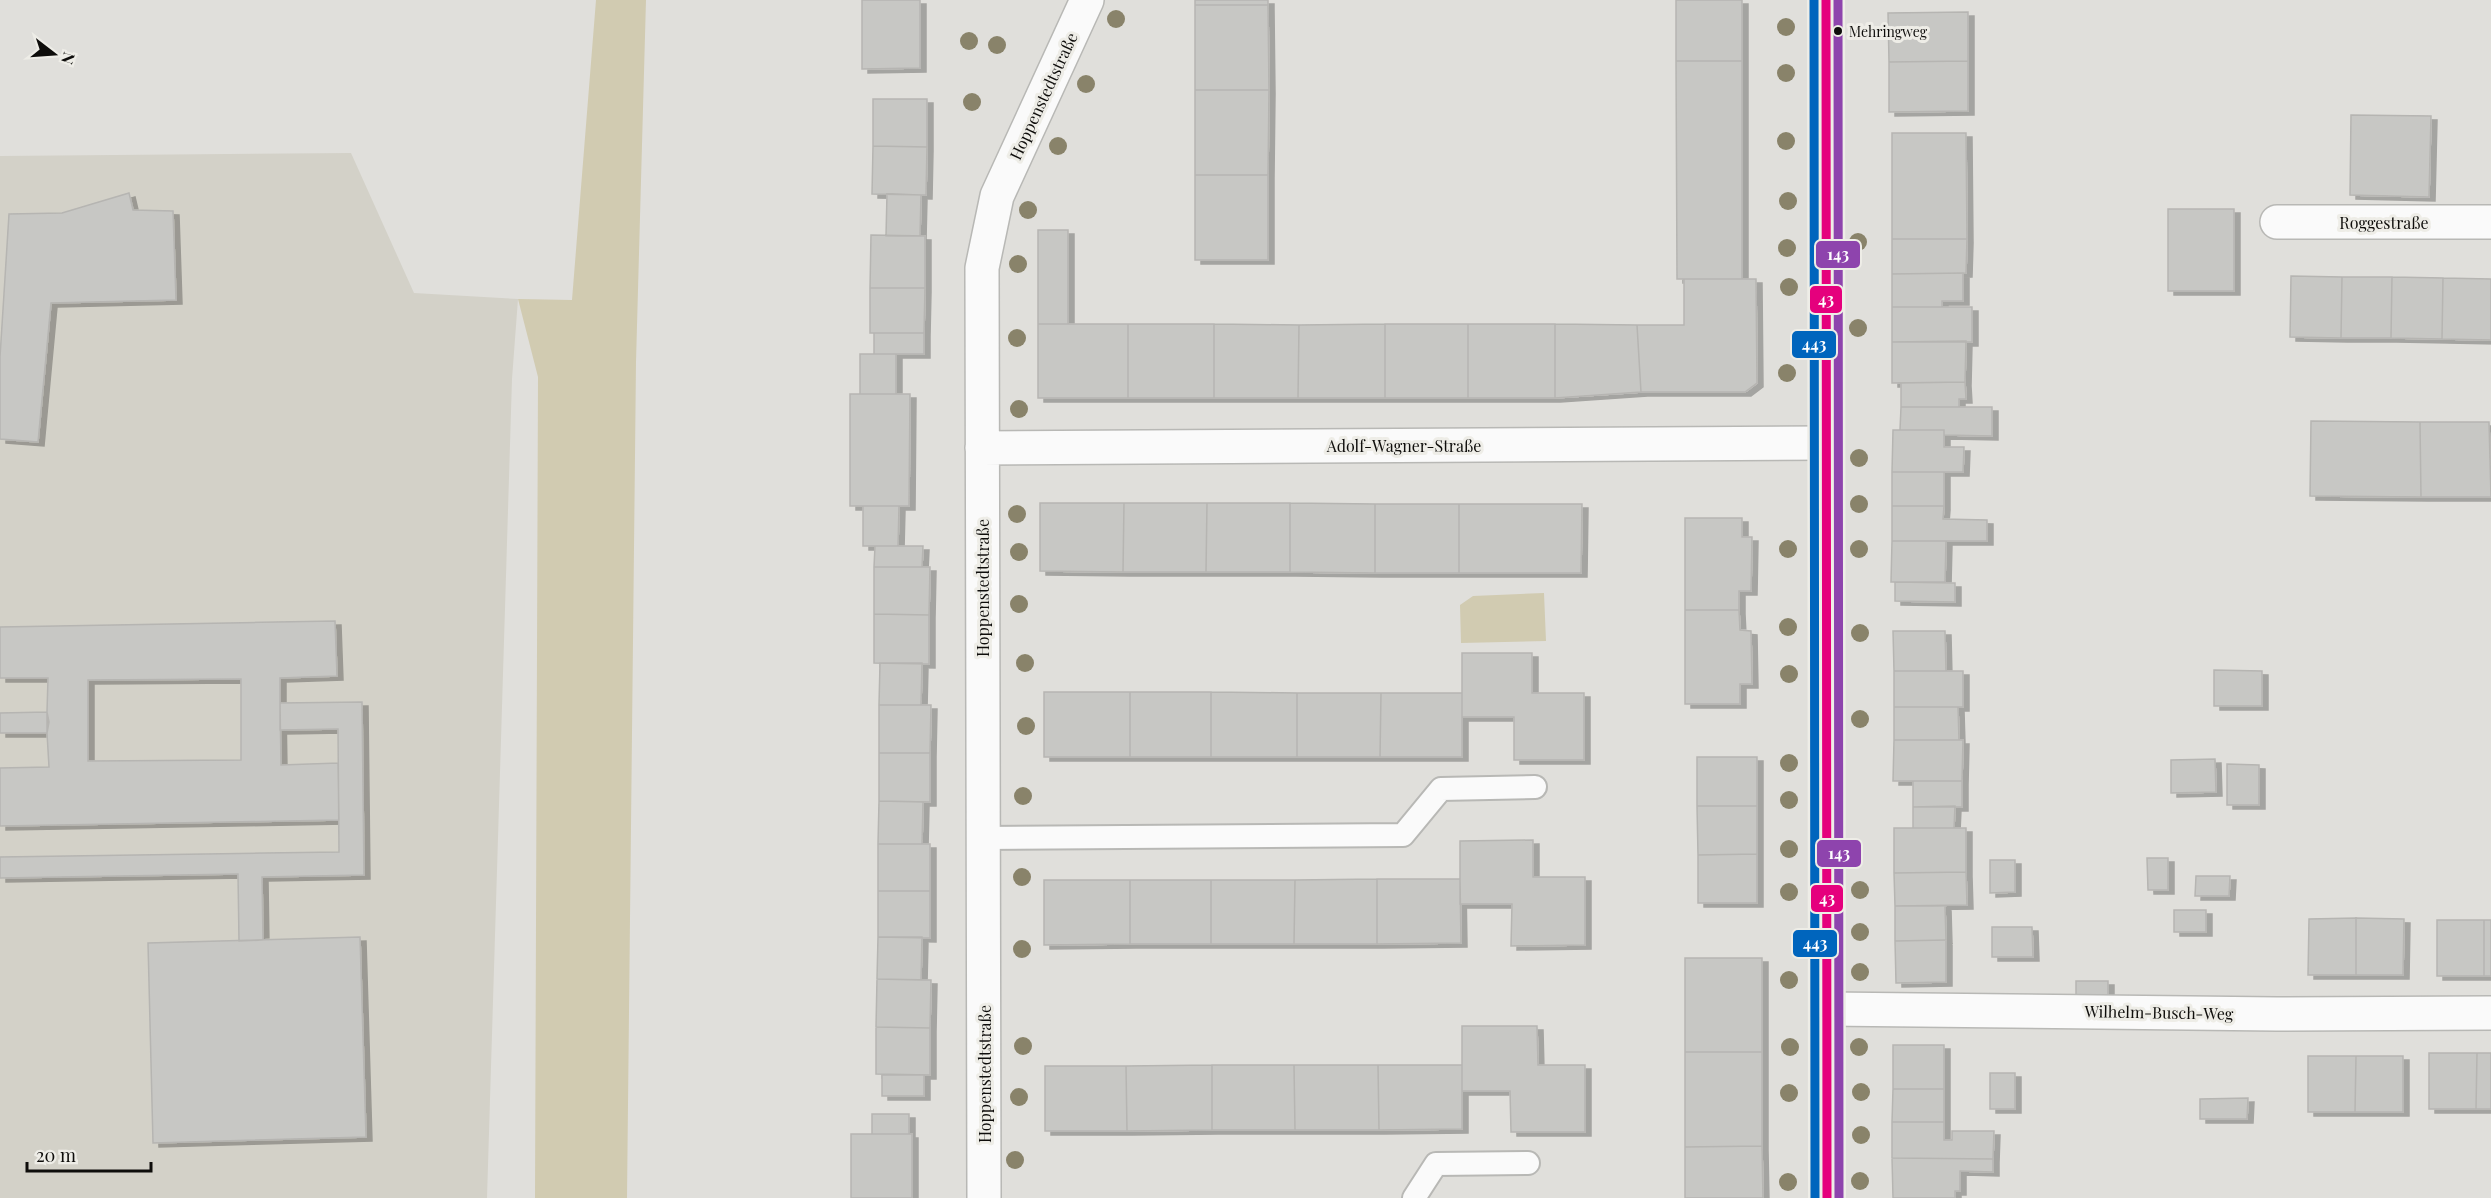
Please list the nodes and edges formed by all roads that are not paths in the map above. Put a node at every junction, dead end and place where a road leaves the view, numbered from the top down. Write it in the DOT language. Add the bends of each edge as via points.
graph roads {
  1 [pos="1087,0"];
  2 [pos="1826,0"];
  3 [pos="2277,222"];
  4 [pos="2491,222"];
  5 [pos="1827,443"];
  6 [pos="982,448"];
  7 [pos="1535,787"];
  8 [pos="982,838"];
  9 [pos="1827,1009"];
  10 [pos="2491,1013"];
  11 [pos="1527,1163"];
  12 [pos="984,1198"];
  13 [pos="1414,1198"];
  14 [pos="1827,1198"];
  1 -- 6 [label="street, Hoppenstedtstraße" via="997,196 982,268"];
  2 -- 5 [label="street"];
  3 -- 4 [label="street, Roggestraße"];
  5 -- 6 [label="street, Adolf-Wagner-Straße"];
  5 -- 9 [label="street"];
  6 -- 8 [label="street, Hoppenstedtstraße"];
  7 -- 8 [label="lane" via="1441,789 1403,836"];
  8 -- 12 [label="street, Hoppenstedtstraße"];
  9 -- 10 [label="street, Wilhelm-Busch-Weg"];
  9 -- 14 [label="street"];
  11 -- 13 [label="lane" via="1436,1164"];
}
